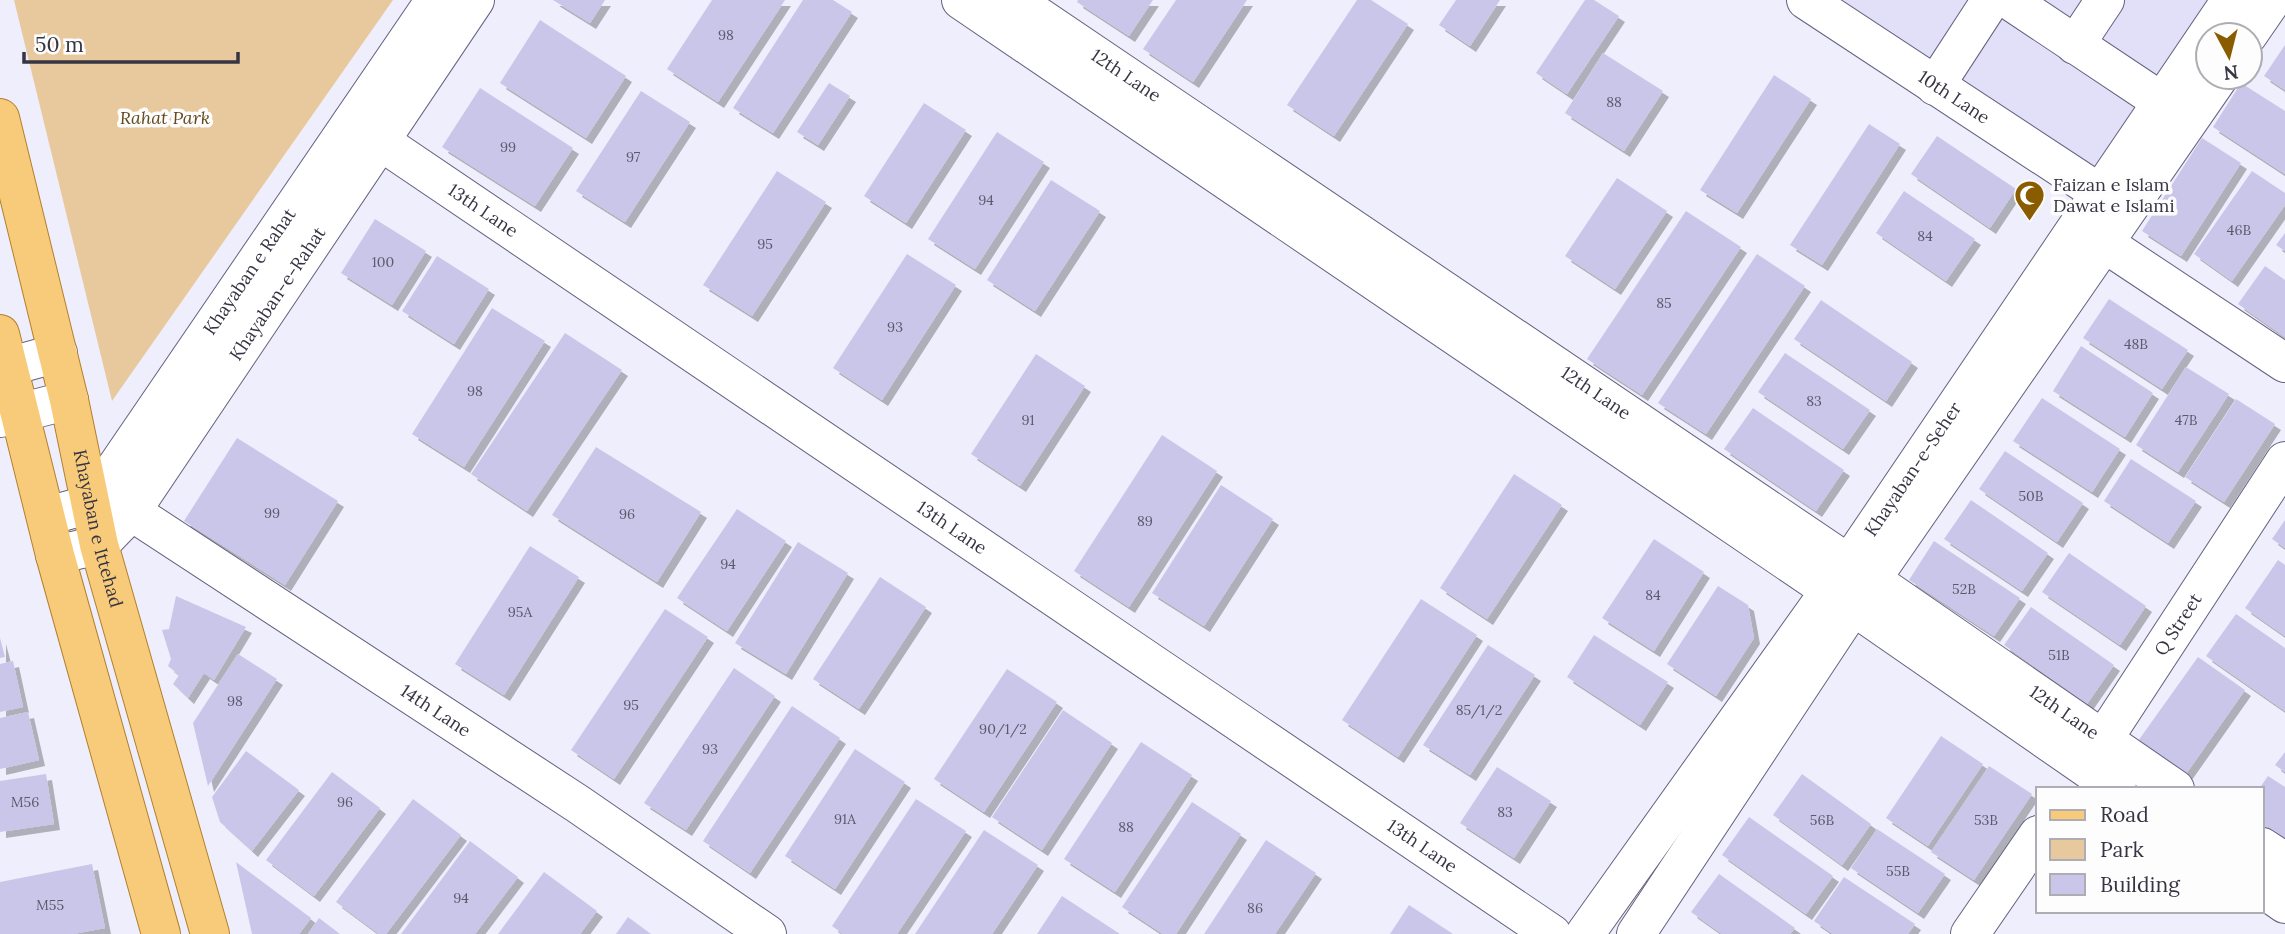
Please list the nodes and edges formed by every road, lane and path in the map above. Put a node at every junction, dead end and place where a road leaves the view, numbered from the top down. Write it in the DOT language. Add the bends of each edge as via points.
graph roads {
  1 [pos="435,0"];
  2 [pos="475,0"];
  3 [pos="961,0"];
  4 [pos="1014,0"];
  5 [pos="1806,0"];
  6 [pos="1991,0"];
  7 [pos="2009,0"];
  8 [pos="2105,0"];
  9 [pos="2231,0"];
  10 [pos="2272,0"];
  11 [pos="2258,21"];
  12 [pos="2075,45"];
  13 [pos="1935,86"];
  14 [pos="2208,91"];
  15 [pos="2162,102"];
  16 [pos="0,118"];
  17 [pos="366,131"];
  18 [pos="2101,194"];
  19 [pos="2104,243"];
  20 [pos="58,353"];
  21 [pos="3,356"];
  22 [pos="2285,363"];
  23 [pos="69,400"];
  24 [pos="9,416"];
  25 [pos="2285,461"];
  26 [pos="95,497"];
  27 [pos="131,512"];
  28 [pos="47,516"];
  29 [pos="99,545"];
  30 [pos="55,555"];
  31 [pos="1851,585"];
  32 [pos="2086,765"];
  33 [pos="2114,787"];
  34 [pos="2168,787"];
  35 [pos="2036,838"];
  36 [pos="2264,848"];
  37 [pos="2285,862"];
  38 [pos="2264,889"];
  39 [pos="2285,904"];
  40 [pos="161,934"];
  41 [pos="210,934"];
  42 [pos="767,934"];
  43 [pos="1552,934"];
  44 [pos="1585,934"];
  45 [pos="1636,934"];
  46 [pos="1970,934"];
  1 -- 17 [label="street, Khayaban e Rahat"];
  2 -- 17 [label="street, Khayaban-e-Rahat"];
  3 -- 31 [label="street, 12th Lane"];
  4 -- 31 [label="street, 12th Lane"];
  5 -- 13 [label="street, 10th Lane"];
  6 -- 13 [label="street"];
  7 -- 12 [label="street"];
  8 -- 12 [label="street"];
  9 -- 15 [label="street, Khayaban-e-Seher"];
  10 -- 11 [label="street"];
  12 -- 15 [label="street"];
  13 -- 18 [label="street, 10th Lane"];
  14 -- 19 [label="street, Khayaban-e-Seher"];
  15 -- 18 [label="street, Khayaban-e-Seher"];
  16 -- 20 [label="main road, Khayaban e Ittehad"];
  17 -- 26 [label="street, Khayaban e Rahat"];
  17 -- 27 [label="street, Khayaban-e-Rahat"];
  17 -- 43 [label="street, 13th Lane"];
  18 -- 31 [label="street, Khayaban-e-Seher"];
  19 -- 22 [label="street"];
  19 -- 31 [label="street, Khayaban-e-Seher"];
  20 -- 21 [label="street"];
  20 -- 23 [label="main road, Khayaban e Ittehad"];
  21 -- 24 [label="main road"];
  23 -- 24 [label="street"];
  23 -- 26 [label="main road, Khayaban e Ittehad"];
  24 -- 28 [label="main road"];
  25 -- 32 [label="street, Q Street"];
  26 -- 27 [label="street, 14th Lane"];
  26 -- 28 [label="street"];
  26 -- 29 [label="main road, Khayaban e Ittehad"];
  27 -- 29 [label="street, Khayaban-e-Rahat"];
  27 -- 42 [label="street, 14th Lane" via="578,804"];
  28 -- 30 [label="main road"];
  29 -- 30 [label="street"];
  29 -- 41 [label="main road, Khayaban e Ittehad"];
  30 -- 40 [label="main road"];
  31 -- 32 [label="street, 12th Lane"];
  31 -- 44 [label="street, Khayaban-e-Seher"];
  31 -- 45 [label="street, Khayaban-e-Seher"];
  32 -- 33 [label="street, 12th Lane"];
  32 -- 34 [label="street, 12th Lane"];
  35 -- 46 [label="street"];
  36 -- 37 [label="street"];
  38 -- 39 [label="street"];
}
